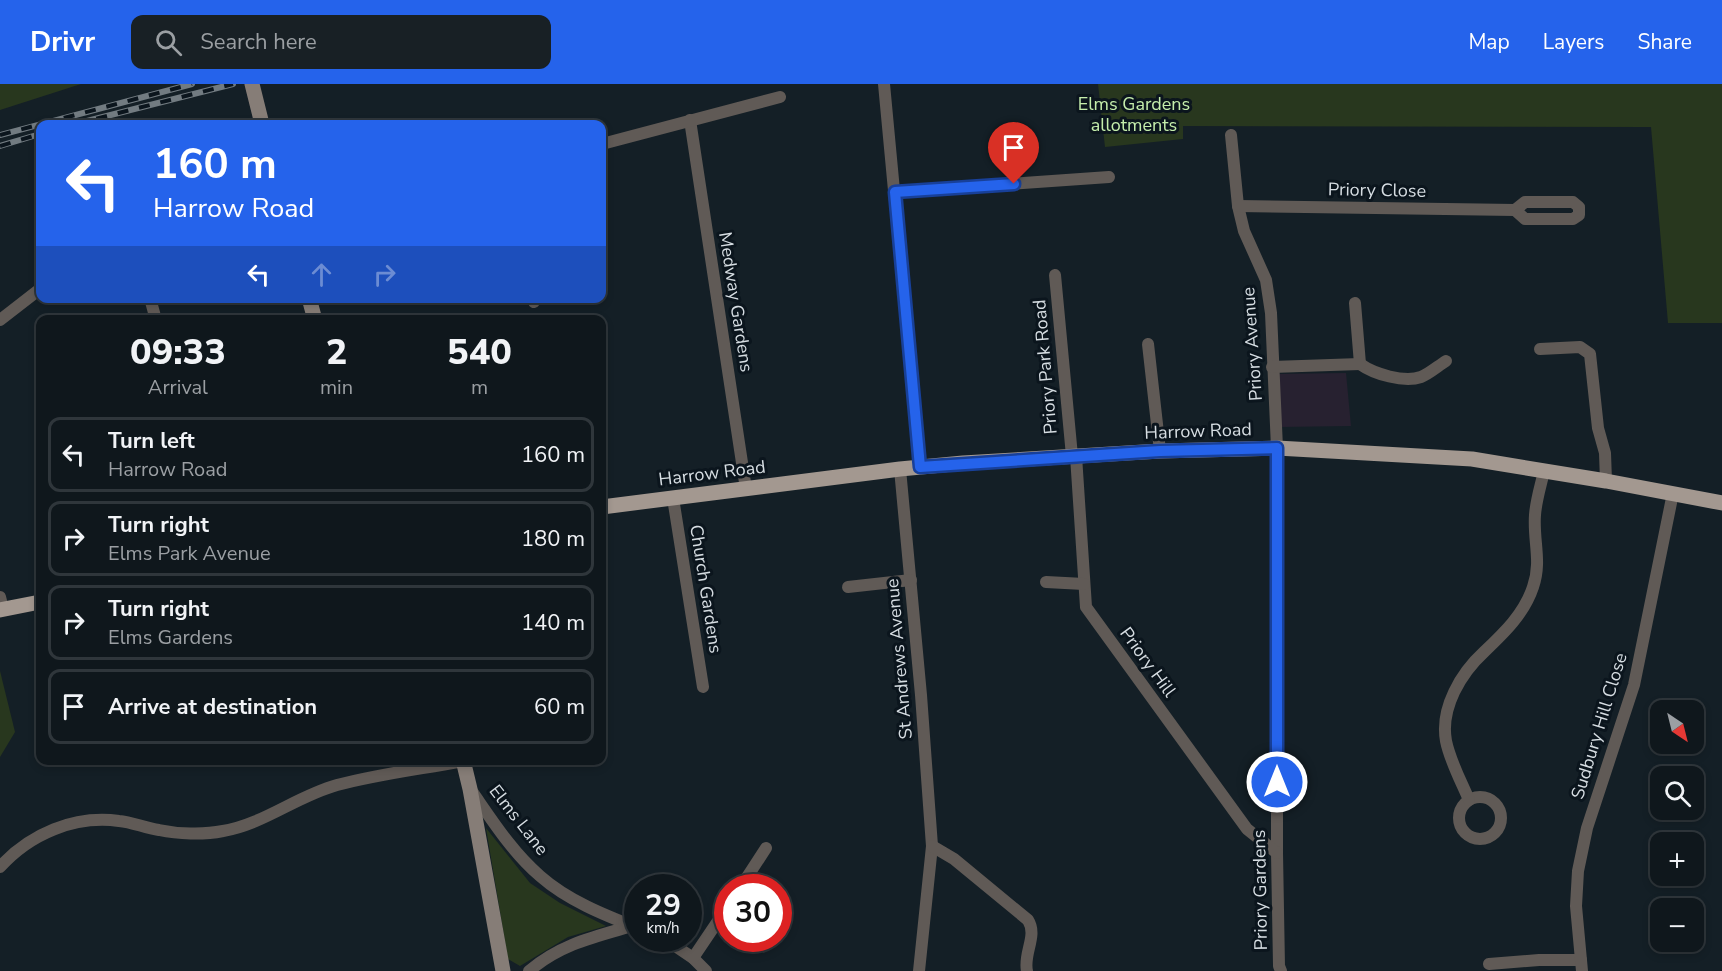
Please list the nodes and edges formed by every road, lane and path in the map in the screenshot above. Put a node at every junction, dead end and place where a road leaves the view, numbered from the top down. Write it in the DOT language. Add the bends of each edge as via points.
graph roads {
  1 [pos="252,84"];
  2 [pos="884,84"];
  3 [pos="780,97"];
  4 [pos="261,120"];
  5 [pos="690,120"];
  6 [pos="1231,135"];
  7 [pos="606,143"];
  8 [pos="1109,177"];
  9 [pos="895,192"];
  10 [pos="1238,206"];
  11 [pos="1515,210"];
  12 [pos="1055,275"];
  13 [pos="36,292"];
  14 [pos="1355,303"];
  15 [pos="0,320"];
  16 [pos="1148,344"];
  17 [pos="1540,349"];
  18 [pos="1446,361"];
  19 [pos="1360,364"];
  20 [pos="1272,367"];
  21 [pos="1277,448"];
  22 [pos="1160,451"];
  23 [pos="1074,456"];
  24 [pos="920,467"];
  25 [pos="900,469"];
  26 [pos="1544,471"];
  27 [pos="1606,481"];
  28 [pos="746,489"];
  29 [pos="1673,493"];
  30 [pos="674,498"];
  31 [pos="1722,503"];
  32 [pos="606,506"];
  33 [pos="911,580"];
  34 [pos="1046,582"];
  35 [pos="1084,584"];
  36 [pos="848,586"];
  37 [pos="36,602"];
  38 [pos="1,606"];
  39 [pos="703,687"];
  40 [pos="442,765"];
  41 [pos="464,765"];
  42 [pos="470,789"];
  43 [pos="1469,800"];
  44 [pos="932,846"];
  45 [pos="766,848"];
  46 [pos="1277,853"];
  47 [pos="0,867"];
  48 [pos="749,874"];
  49 [pos="624,922"];
  50 [pos="714,927"];
  51 [pos="624,930"];
  52 [pos="684,952"];
  53 [pos="693,958"];
  54 [pos="1489,964"];
  55 [pos="1581,966"];
  56 [pos="503,971"];
  57 [pos="529,971"];
  58 [pos="706,971"];
  59 [pos="919,971"];
  60 [pos="1027,971"];
  61 [pos="1281,971"];
  1 -- 4 [label="street"];
  2 -- 9 [label="street"];
  3 -- 5 [label="street"];
  5 -- 7 [label="street"];
  5 -- 28 [label="street, Medway Gardens"];
  6 -- 10 [label="street, Priory Avenue"];
  8 -- 9 [label="street"];
  9 -- 24 [label="street"];
  10 -- 11 [label="street, Priory Close"];
  10 -- 20 [label="street, Priory Avenue" via="1244,231 1266,280"];
  12 -- 23 [label="street, Priory Park Road"];
  13 -- 15 [label="street"];
  14 -- 19 [label="street"];
  16 -- 22 [label="street"];
  17 -- 27 [label="street" via="1580,347 1590,354"];
  18 -- 19 [label="street" via="1420,377 1395,377 1370,371"];
  19 -- 20 [label="street"];
  20 -- 21 [label="street, Priory Avenue"];
  21 -- 22 [label="main road, Harrow Road"];
  21 -- 26 [label="main road, Harrow Road" via="1472,459"];
  21 -- 46 [label="street, Priory Gardens"];
  22 -- 23 [label="main road, Harrow Road"];
  23 -- 24 [label="main road, Harrow Road"];
  23 -- 35 [label="street, Priory Hill"];
  24 -- 25 [label="main road, Harrow Road"];
  25 -- 28 [label="main road, Harrow Road"];
  25 -- 33 [label="street, St Andrews Avenue"];
  26 -- 27 [label="main road, Harrow Road"];
  26 -- 43 [label="street" via="1534,515 1538,568 1526,604 1466,674 1449,705 1445,722 1446,741"];
  27 -- 29 [label="main road, Harrow Road"];
  28 -- 30 [label="main road, Harrow Road"];
  29 -- 31 [label="main road, Harrow Road"];
  29 -- 55 [label="street, Sudbury Hill Close" via="1634,685 1580,860 1576,906"];
  30 -- 32 [label="main road, Harrow Road"];
  30 -- 39 [label="street, Church Gardens"];
  33 -- 36 [label="street"];
  33 -- 44 [label="street, St Andrews Avenue"];
  34 -- 35 [label="street"];
  35 -- 46 [label="street, Priory Hill" via="1086,607 1246,829"];
  37 -- 38 [label="main road"];
  40 -- 47 [label="street" via="336,785 242,827 220,831 160,831 97,819 60,826 33,839"];
  41 -- 42 [label="street, Elms Lane"];
  42 -- 49 [label="street, Elms Lane" via="507,842 540,876 574,900"];
  42 -- 56 [label="street, Elms Lane"];
  44 -- 59 [label="street, St Andrews Avenue"];
  44 -- 60 [label="street" via="954,859 1032,926"];
  45 -- 48 [label="street"];
  46 -- 61 [label="street, Priory Gardens"];
  50 -- 53 [label="street"];
  51 -- 57 [label="street, Elms Lane" via="576,942"];
  52 -- 53 [label="street"];
  53 -- 58 [label="street"];
  54 -- 55 [label="street" via="1539,960"];
}
